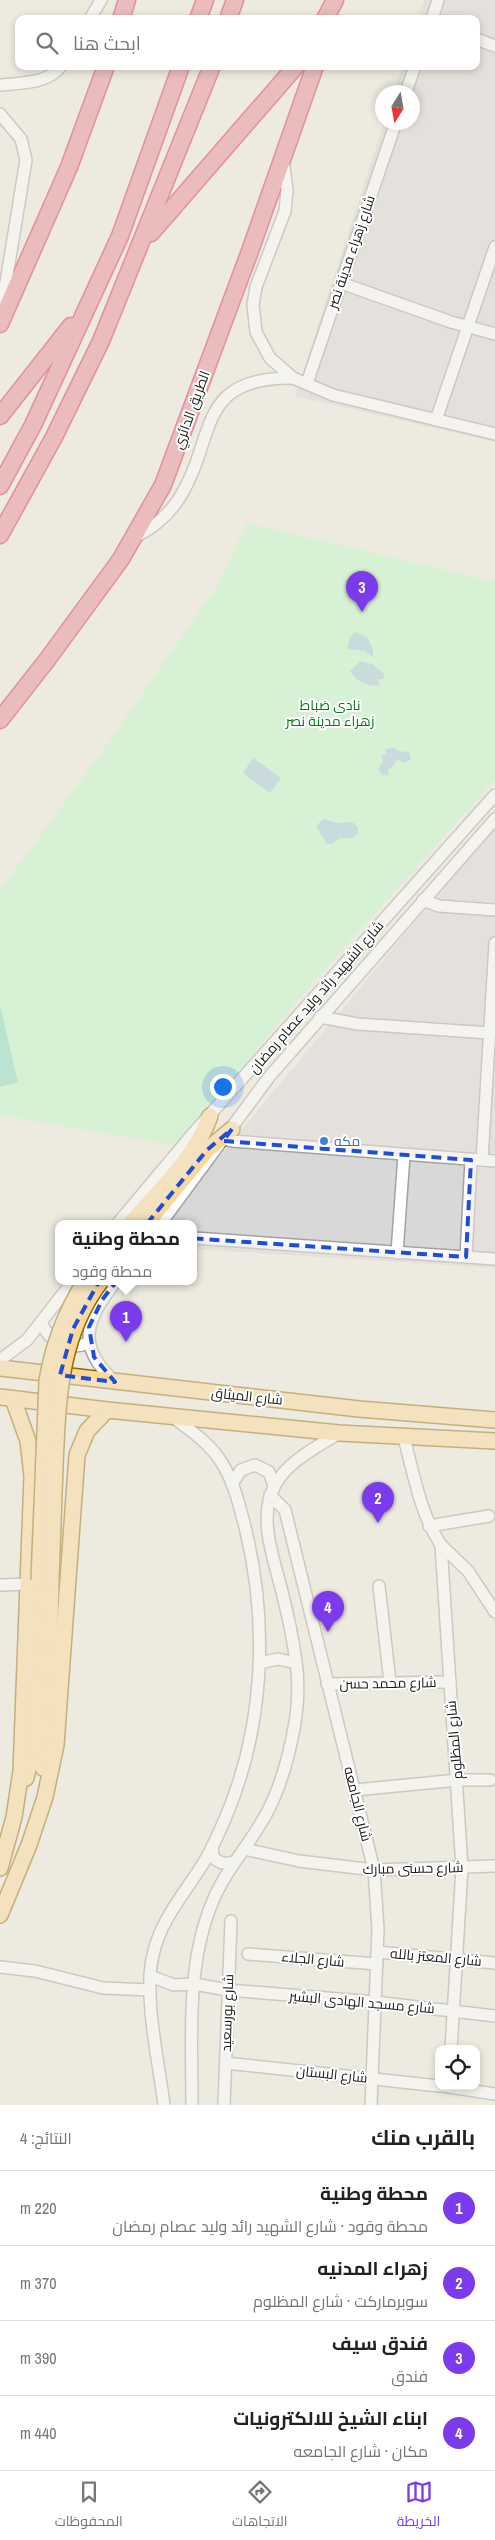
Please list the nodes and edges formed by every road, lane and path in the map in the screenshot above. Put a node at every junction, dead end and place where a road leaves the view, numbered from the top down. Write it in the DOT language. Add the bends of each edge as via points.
graph roads {
  1 [pos="101,0"];
  2 [pos="127,0"];
  3 [pos="205,0"];
  4 [pos="235,0"];
  5 [pos="337,0"];
  6 [pos="438,0"];
  7 [pos="92,15"];
  8 [pos="122,15"];
  9 [pos="199,15"];
  10 [pos="229,15"];
  11 [pos="328,15"];
  12 [pos="332,15"];
  13 [pos="433,15"];
  14 [pos="480,40"];
  15 [pos="495,46"];
  16 [pos="57,70"];
  17 [pos="105,70"];
  18 [pos="180,70"];
  19 [pos="210,70"];
  20 [pos="293,70"];
  21 [pos="314,70"];
  22 [pos="414,70"];
  23 [pos="0,85"];
  24 [pos="408,85"];
  25 [pos="0,114"];
  26 [pos="393,130"];
  27 [pos="283,157"];
  28 [pos="143,242"];
  29 [pos="495,247"];
  30 [pos="341,283"];
  31 [pos="93,295"];
  32 [pos="2,317"];
  33 [pos="466,327"];
  34 [pos="495,334"];
  35 [pos="293,378"];
  36 [pos="307,382"];
  37 [pos="0,416"];
  38 [pos="436,420"];
  39 [pos="495,434"];
  40 [pos="0,486"];
  41 [pos="0,535"];
  42 [pos="134,537"];
  43 [pos="0,720"];
  44 [pos="495,796"];
  45 [pos="495,819"];
  46 [pos="423,900"];
  47 [pos="495,910"];
  48 [pos="495,943"];
  49 [pos="334,977"];
  50 [pos="347,987"];
  51 [pos="320,1017"];
  52 [pos="490,1033"];
  53 [pos="210,1116"];
  54 [pos="228,1134"];
  55 [pos="404,1155"];
  56 [pos="476,1160"];
  57 [pos="495,1161"];
  58 [pos="121,1220"];
  59 [pos="134,1220"];
  60 [pos="149,1220"];
  61 [pos="163,1220"];
  62 [pos="197,1238"];
  63 [pos="397,1252"];
  64 [pos="466,1257"];
  65 [pos="495,1259"];
  66 [pos="70,1285"];
  67 [pos="83,1285"];
  68 [pos="98,1285"];
  69 [pos="113,1285"];
  70 [pos="41,1322"];
  71 [pos="89,1343"];
  72 [pos="0,1360"];
  73 [pos="0,1368"];
  74 [pos="114,1382"];
  75 [pos="6,1398"];
  76 [pos="107,1410"];
  77 [pos="173,1417"];
  78 [pos="495,1420"];
  79 [pos="339,1433"];
  80 [pos="404,1438"];
  81 [pos="495,1441"];
  82 [pos="30,1453"];
  83 [pos="77,1456"];
  84 [pos="232,1484"];
  85 [pos="272,1490"];
  86 [pos="489,1516"];
  87 [pos="429,1526"];
  88 [pos="441,1545"];
  89 [pos="39,1582"];
  90 [pos="0,1585"];
  91 [pos="378,1586"];
  92 [pos="490,1596"];
  93 [pos="495,1612"];
  94 [pos="259,1663"];
  95 [pos="296,1663"];
  96 [pos="390,1682"];
  97 [pos="450,1682"];
  98 [pos="327,1684"];
  99 [pos="458,1780"];
  100 [pos="490,1780"];
  101 [pos="354,1790"];
  102 [pos="45,1797"];
  103 [pos="212,1847"];
  104 [pos="244,1848"];
  105 [pos="234,1862"];
  106 [pos="495,1866"];
  107 [pos="0,1868"];
  108 [pos="462,1868"];
  109 [pos="374,1870"];
  110 [pos="0,1915"];
  111 [pos="231,1921"];
  112 [pos="378,1952"];
  113 [pos="248,1954"];
  114 [pos="458,1959"];
  115 [pos="495,1963"];
  116 [pos="377,1964"];
  117 [pos="0,1967"];
  118 [pos="150,1976"];
  119 [pos="194,1984"];
  120 [pos="150,1990"];
  121 [pos="228,1990"];
  122 [pos="375,2002"];
  123 [pos="454,2011"];
  124 [pos="495,2016"];
  125 [pos="451,2045"];
  126 [pos="226,2063"];
  127 [pos="372,2078"];
  128 [pos="435,2086"];
  129 [pos="468,2090"];
  130 [pos="495,2094"];
  131 [pos="164,2105"];
  132 [pos="192,2105"];
  133 [pos="224,2105"];
  134 [pos="371,2105"];
  1 -- 7 [label="street"];
  2 -- 8 [label="highway"];
  3 -- 9 [label="highway"];
  4 -- 10 [label="highway"];
  5 -- 11 [label="highway"];
  5 -- 12 [label="highway"];
  6 -- 13 [label="street"];
  14 -- 15 [label="street"];
  16 -- 23 [label="street" via="37,80"];
  17 -- 32 [label="highway" via="69,167"];
  18 -- 31 [label="highway" via="120,236"];
  19 -- 28 [label="highway"];
  20 -- 28 [label="highway"];
  21 -- 27 [label="highway, الطريق الدائري"];
  22 -- 24 [label="street"];
  25 -- 32 [label="street" via="20,139 26,160"];
  26 -- 30 [label="street, شارع زهراء مدينة نصر"];
  27 -- 35 [label="street" via="287,190 285,211 256,287 253,314 264,350 276,366"];
  27 -- 42 [label="highway, الطريق الدائري" via="177,448 162,485"];
  28 -- 41 [label="highway" via="80,385"];
  29 -- 33 [label="street"];
  30 -- 33 [label="street"];
  30 -- 36 [label="street, شارع زهراء مدينة نصر"];
  31 -- 37 [label="highway"];
  31 -- 40 [label="highway" via="33,425"];
  33 -- 34 [label="street"];
  33 -- 38 [label="street"];
  35 -- 36 [label="street"];
  35 -- 42 [label="street" via="254,382 225,399 210,421 180,497 157,523"];
  36 -- 38 [label="street" via="332,395"];
  38 -- 39 [label="street"];
  42 -- 43 [label="highway, الطريق الدائري"];
  44 -- 49 [label="street, شارع الشهيد رائد وليد عصام رمضان"];
  45 -- 46 [label="street, شارع الشهيد رائد وليد عصام رمضان"];
  46 -- 47 [label="street" via="439,906"];
  46 -- 50 [label="street, شارع الشهيد رائد وليد عصام رمضان"];
  48 -- 52 [label="street"];
  49 -- 50 [label="street"];
  49 -- 53 [label="street, شارع الشهيد رائد وليد عصام رمضان"];
  50 -- 51 [label="street, شارع الشهيد رائد وليد عصام رمضان"];
  51 -- 52 [label="street" via="358,1024"];
  51 -- 54 [label="street, شارع الشهيد رائد وليد عصام رمضان" via="269,1077"];
  52 -- 56 [label="street"];
  53 -- 58 [label="street, شارع الشهيد رائد وليد عصام رمضان"];
  53 -- 59 [label="main road" via="194,1148"];
  54 -- 55 [label="street" via="232,1141"];
  54 -- 60 [label="main road" via="207,1150"];
  54 -- 61 [label="street, شارع الشهيد رائد وليد عصام رمضان"];
  55 -- 56 [label="street"];
  55 -- 63 [label="street"];
  56 -- 57 [label="street"];
  56 -- 64 [label="street"];
  62 -- 63 [label="street"];
  63 -- 64 [label="street"];
  64 -- 65 [label="street"];
  66 -- 70 [label="street"];
  67 -- 89 [label="main road, bridge" via="62,1324 47,1381"];
  68 -- 89 [label="main road, bridge" via="73,1329 60,1376"];
  69 -- 71 [label="street" via="90,1323"];
  70 -- 71 [label="street" via="51,1338 61,1344"];
  70 -- 72 [label="street" via="20,1346"];
  71 -- 74 [label="street" via="97,1364"];
  73 -- 74 [label="main road, شارع الميثاق"];
  74 -- 78 [label="main road, شارع الميثاق" via="359,1409"];
  75 -- 76 [label="main road, شارع الميثاق"];
  75 -- 82 [label="main road" via="25,1430"];
  76 -- 77 [label="main road, شارع الميثاق"];
  76 -- 83 [label="main road" via="87,1431"];
  77 -- 79 [label="main road, شارع الميثاق"];
  77 -- 84 [label="street" via="211,1449"];
  79 -- 80 [label="main road, شارع الميثاق"];
  79 -- 85 [label="street" via="291,1465"];
  80 -- 81 [label="main road, شارع الميثاق"];
  80 -- 87 [label="street, شارع المظلوم"];
  82 -- 83 [label="main road" via="43,1444 53,1442 69,1447"];
  82 -- 89 [label="main road"];
  83 -- 102 [label="main road" via="59,1721"];
  84 -- 85 [label="street" via="241,1470 255,1465 269,1472"];
  84 -- 94 [label="street" via="253,1568"];
  85 -- 95 [label="street" via="267,1513 270,1544"];
  85 -- 98 [label="street, شارع الجامعه" via="285,1510"];
  86 -- 87 [label="street"];
  87 -- 88 [label="street, شارع المظلوم"];
  88 -- 92 [label="street"];
  88 -- 97 [label="street, شارع المظلوم"];
  89 -- 90 [label="street"];
  89 -- 102 [label="main road" via="48,1719 43,1763"];
  89 -- 107 [label="main road" via="35,1739"];
  91 -- 96 [label="street"];
  92 -- 93 [label="street"];
  94 -- 95 [label="street" via="278,1659"];
  94 -- 103 [label="street" via="256,1711 249,1747 232,1801"];
  95 -- 104 [label="street" via="296,1712 286,1761 270,1808"];
  96 -- 97 [label="street, شارع محمد حسن"];
  96 -- 98 [label="street, شارع محمد حسن"];
  97 -- 99 [label="street, شارع المظلوم"];
  98 -- 101 [label="street, شارع الجامعه"];
  99 -- 100 [label="street"];
  99 -- 101 [label="street"];
  99 -- 108 [label="street, شارع المظلوم"];
  101 -- 109 [label="street, شارع الجامعه"];
  102 -- 110 [label="main road"];
  103 -- 105 [label="street" via="213,1857 218,1862"];
  103 -- 118 [label="street" via="164,1922 155,1945"];
  104 -- 105 [label="street"];
  104 -- 109 [label="street, شارع حسنى مبارك" via="299,1861"];
  105 -- 119 [label="street" via="207,1915"];
  106 -- 108 [label="street, شارع حسنى مبارك"];
  108 -- 109 [label="street, شارع حسنى مبارك"];
  108 -- 114 [label="street, شارع المظلوم"];
  109 -- 112 [label="street, شارع الجامعه"];
  111 -- 121 [label="street, شارع بورسعيد"];
  112 -- 114 [label="street, شارع المعتز بالله"];
  112 -- 116 [label="street, شارع الجامعه"];
  113 -- 116 [label="street, شارع الجلاء"];
  114 -- 115 [label="street, شارع المعتز بالله"];
  114 -- 123 [label="street, شارع المظلوم"];
  116 -- 122 [label="street, شارع الجامعه"];
  117 -- 120 [label="street" via="35,1971 103,1988"];
  118 -- 119 [label="street, شارع مسجد الهادى البشير" via="174,1985"];
  118 -- 120 [label="street"];
  119 -- 121 [label="street, شارع مسجد الهادى البشير"];
  119 -- 132 [label="street"];
  120 -- 131 [label="street"];
  121 -- 122 [label="street, شارع مسجد الهادى البشير"];
  121 -- 126 [label="street, شارع بورسعيد"];
  122 -- 123 [label="street, شارع مسجد الهادى البشير"];
  122 -- 127 [label="street, شارع الجامعه"];
  123 -- 124 [label="street, شارع مسجد الهادى البشير"];
  123 -- 125 [label="street, شارع المظلوم"];
  126 -- 127 [label="street, شارع البستان"];
  126 -- 133 [label="street, شارع بورسعيد"];
  127 -- 128 [label="street, شارع البستان"];
  127 -- 134 [label="street, شارع الجامعه"];
  129 -- 130 [label="street"];
}
